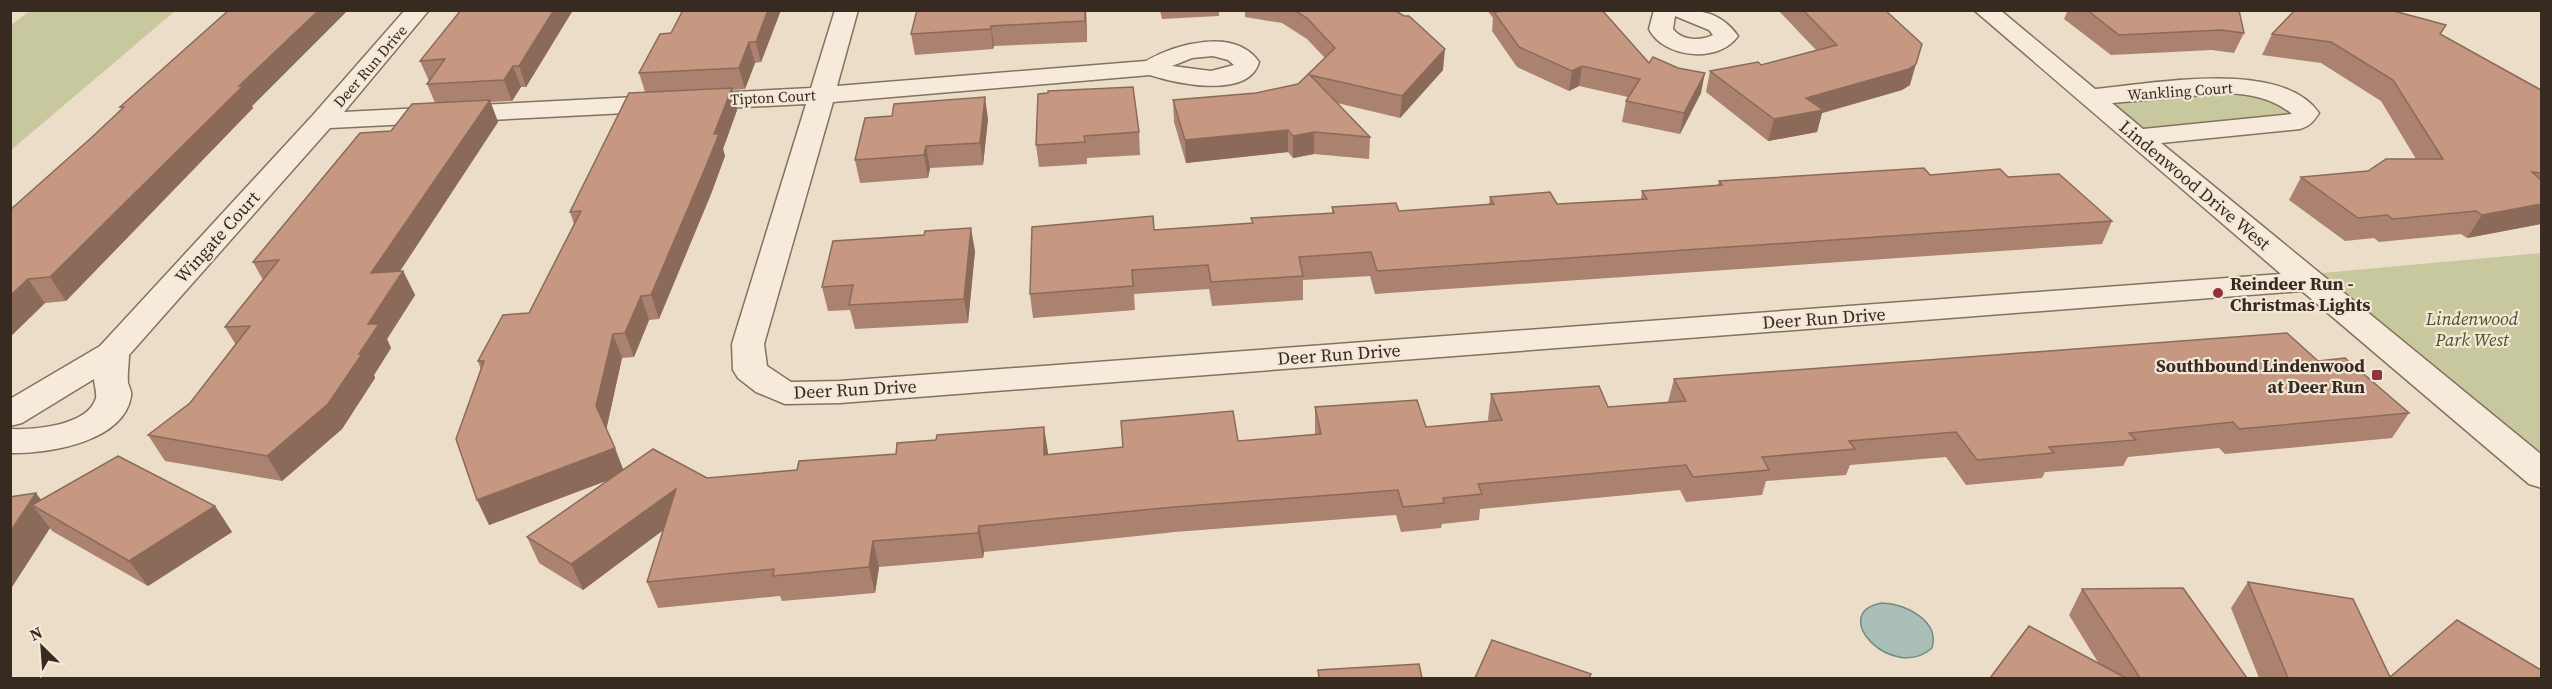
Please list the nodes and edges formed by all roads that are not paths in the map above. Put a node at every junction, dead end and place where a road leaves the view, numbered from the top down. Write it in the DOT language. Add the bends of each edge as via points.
graph roads {
  1 [pos="418,10"];
  2 [pos="848,10"];
  3 [pos="1665,10"];
  4 [pos="1680,10"];
  5 [pos="1985,10"];
  6 [pos="1152,68"];
  7 [pos="824,94"];
  8 [pos="2091,97"];
  9 [pos="322,121"];
  10 [pos="2138,137"];
  11 [pos="2308,281"];
  12 [pos="112,353"];
  13 [pos="10,415"];
  14 [pos="10,441"];
  15 [pos="2541,475"];
  1 -- 9 [label="street, Deer Run Drive"];
  2 -- 7 [label="street, Deer Run Drive"];
  3 -- 4 [label="street" via="1660,26 1663,35 1672,41 1716,45 1726,36 1717,25"];
  5 -- 8 [label="street, Lindenwood Drive West"];
  6 -- 7 [label="street, Tipton Court"];
  7 -- 9 [label="street, Tipton Court"];
  7 -- 11 [label="street, Deer Run Drive" via="748,344 750,370 785,393 840,392"];
  8 -- 10 [label="street, Lindenwood Drive West"];
  8 -- 10 [label="street, Wankling Court" via="2250,86 2274,93 2306,113 2300,121 2282,124"];
  9 -- 12 [label="street, Wingate Court"];
  10 -- 11 [label="street, Lindenwood Drive West"];
  11 -- 15 [label="street, Lindenwood Drive West"];
  12 -- 13 [label="street, Wingate Court"];
  12 -- 14 [label="street" via="114,395 109,410 92,424 64,435 26,443"];
}
